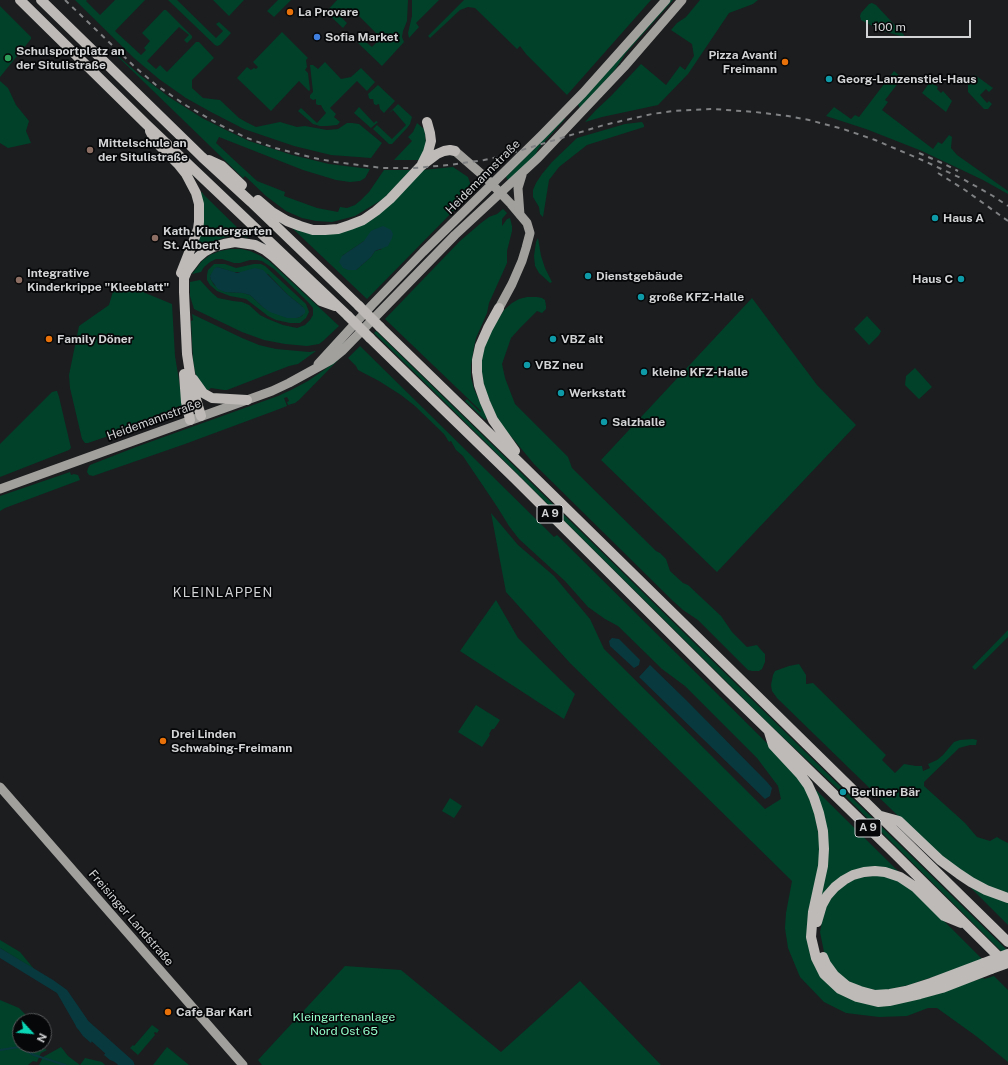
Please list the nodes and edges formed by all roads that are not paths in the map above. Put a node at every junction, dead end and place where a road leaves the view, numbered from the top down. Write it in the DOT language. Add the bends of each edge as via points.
graph roads {
  1 [pos="20,0"];
  2 [pos="41,0"];
  3 [pos="666,0"];
  4 [pos="682,0"];
  5 [pos="568,108"];
  6 [pos="577,117"];
  7 [pos="427,122"];
  8 [pos="146,124"];
  9 [pos="455,151"];
  10 [pos="202,157"];
  11 [pos="422,166"];
  12 [pos="523,173"];
  13 [pos="492,185"];
  14 [pos="500,193"];
  15 [pos="520,214"];
  16 [pos="181,292"];
  17 [pos="339,307"];
  18 [pos="499,308"];
  19 [pos="182,320"];
  20 [pos="314,368"];
  21 [pos="190,374"];
  22 [pos="247,400"];
  23 [pos="201,416"];
  24 [pos="190,420"];
  25 [pos="522,464"];
  26 [pos="0,489"];
  27 [pos="768,730"];
  28 [pos="0,787"];
  29 [pos="880,816"];
  30 [pos="1008,898"];
  31 [pos="968,926"];
  32 [pos="1008,942"];
  33 [pos="1008,954"];
  34 [pos="1008,962"];
  35 [pos="988,966"];
  36 [pos="1008,966"];
  37 [pos="244,1065"];
  1 -- 8 [label="highway, A 9"];
  2 -- 10 [label="highway, A 9"];
  3 -- 5 [label="main road, Heidemannstraße"];
  4 -- 6 [label="main road, Heidemannstraße"];
  5 -- 6 [label="main road"];
  5 -- 13 [label="main road, Heidemannstraße"];
  6 -- 12 [label="main road, Heidemannstraße"];
  7 -- 11 [label="highway" via="431,142"];
  8 -- 16 [label="highway" via="156,142 186,174 199,204 198,229 179,280"];
  8 -- 17 [label="highway, A 9"];
  9 -- 11 [label="highway" via="437,154"];
  9 -- 13 [label="main road"];
  10 -- 11 [label="highway" via="222,166 272,212 287,221 313,230 338,229 363,220 390,199"];
  10 -- 25 [label="highway, A 9, bridge"];
  12 -- 14 [label="main road, Heidemannstraße"];
  12 -- 15 [label="main road" via="518,188"];
  13 -- 14 [label="main road"];
  13 -- 20 [label="main road, Heidemannstraße" via="424,252"];
  14 -- 15 [label="main road, Heidemannstraße"];
  14 -- 20 [label="main road, Heidemannstraße" via="342,350 331,360"];
  15 -- 18 [label="main road, Heidemannstraße" via="527,223 529,239 515,277"];
  16 -- 17 [label="highway" via="187,271 197,258 213,247 235,242 265,250 321,301"];
  16 -- 19 [label="highway"];
  17 -- 27 [label="highway, A 9, bridge"];
  18 -- 25 [label="highway" via="480,346 477,372 479,385 493,420"];
  19 -- 21 [label="highway"];
  19 -- 24 [label="highway" via="186,402"];
  20 -- 22 [label="main road, Heidemannstraße" via="289,383"];
  21 -- 22 [label="highway" via="207,396 215,399"];
  21 -- 23 [label="highway"];
  22 -- 23 [label="main road, Heidemannstraße"];
  23 -- 24 [label="main road, Heidemannstraße"];
  24 -- 26 [label="main road, Heidemannstraße"];
  25 -- 29 [label="highway, A 9"];
  27 -- 31 [label="highway, A 9"];
  27 -- 35 [label="highway" via="773,745 808,785 819,813 823,831 823,866 813,912 811,937 816,958 824,974 840,989 857,997 878,1002 942,988"];
  28 -- 37 [label="main road, Freisinger Landstraße"];
  29 -- 30 [label="highway" via="899,821 940,860 965,878 986,890"];
  29 -- 32 [label="highway, A 9"];
  31 -- 35 [label="highway" via="944,916 915,887 900,877 874,871 853,875 831,891 819,912 816,936 826,964 834,975 847,986 875,995 906,991"];
  31 -- 36 [label="highway, A 9"];
  33 -- 35 [label="highway, bridge"];
  34 -- 35 [label="highway, bridge"];
}
